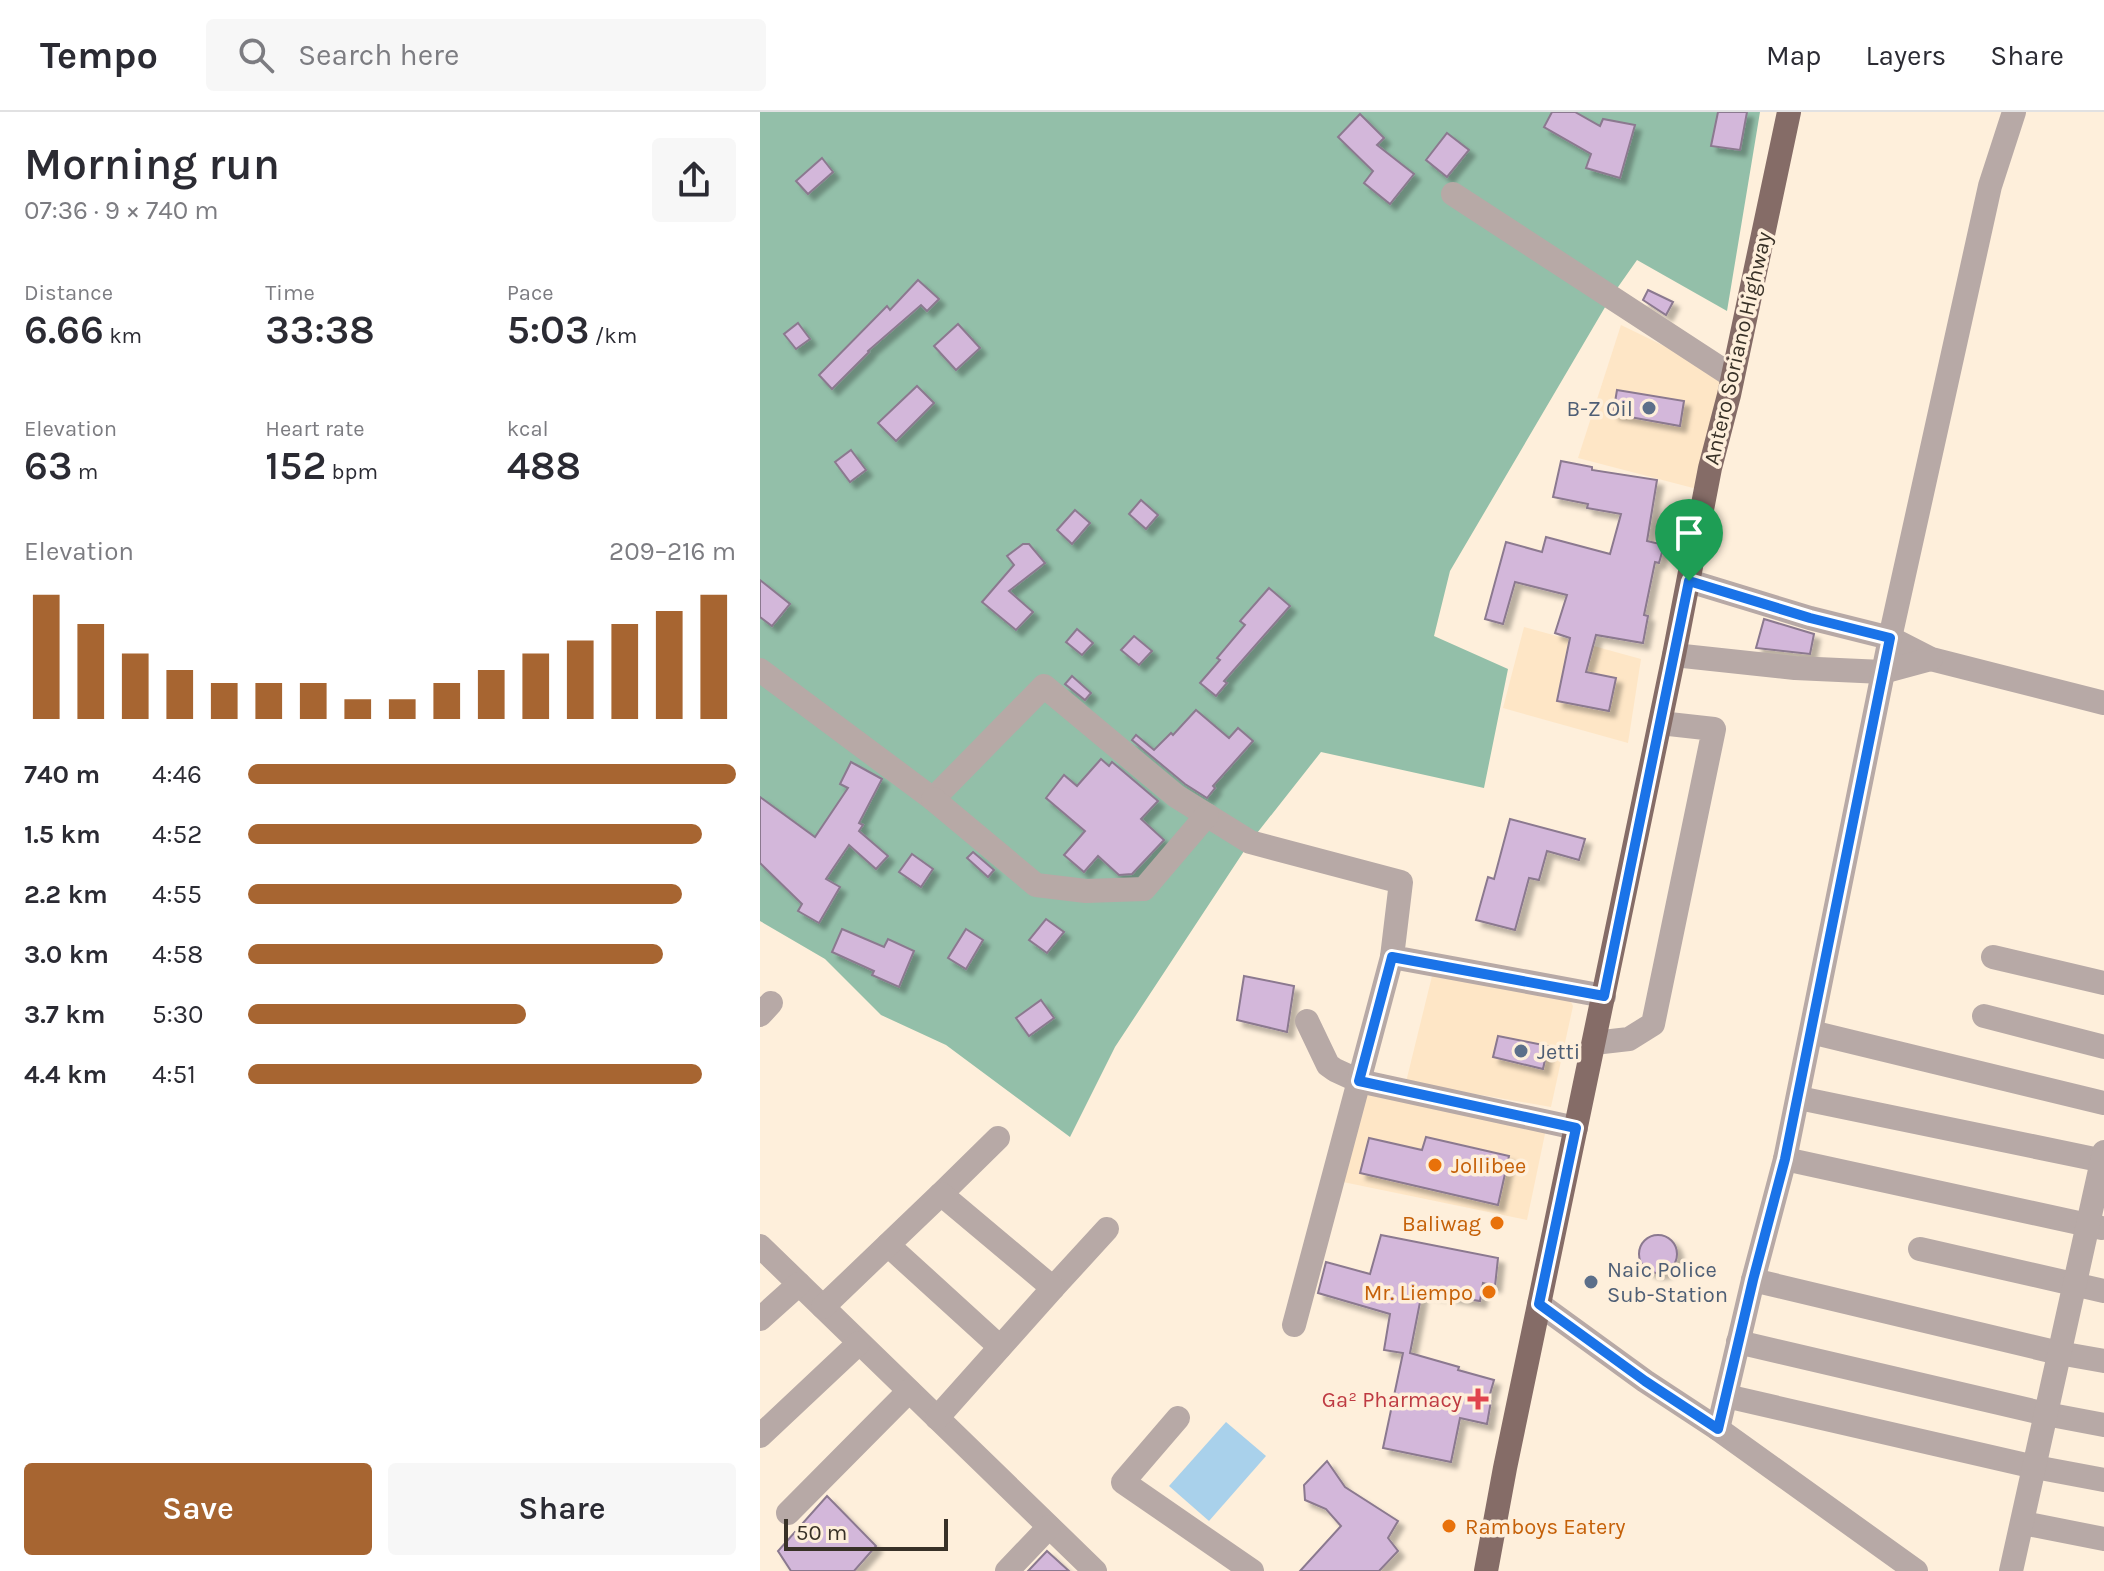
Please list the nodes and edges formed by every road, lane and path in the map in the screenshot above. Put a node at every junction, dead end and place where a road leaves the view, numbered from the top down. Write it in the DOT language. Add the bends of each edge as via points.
graph roads {
  1 [pos="1789,112"];
  2 [pos="2014,112"];
  3 [pos="1453,194"];
  4 [pos="1732,376"];
  5 [pos="1689,581"];
  6 [pos="1890,638"];
  7 [pos="1674,655"];
  8 [pos="1931,659"];
  9 [pos="760,670"];
  10 [pos="1883,672"];
  11 [pos="2104,703"];
  12 [pos="1660,723"];
  13 [pos="933,799"];
  14 [pos="1207,815"];
  15 [pos="1392,957"];
  16 [pos="1993,957"];
  17 [pos="2104,983"];
  18 [pos="1604,996"];
  19 [pos="1984,1016"];
  20 [pos="1307,1021"];
  21 [pos="1811,1032"];
  22 [pos="1594,1043"];
  23 [pos="2104,1047"];
  24 [pos="1359,1081"];
  25 [pos="1799,1098"];
  26 [pos="2104,1103"];
  27 [pos="1576,1128"];
  28 [pos="998,1138"];
  29 [pos="2103,1158"];
  30 [pos="1785,1159"];
  31 [pos="941,1194"];
  32 [pos="2096,1227"];
  33 [pos="1107,1229"];
  34 [pos="888,1245"];
  35 [pos="760,1246"];
  36 [pos="1920,1249"];
  37 [pos="1753,1280"];
  38 [pos="799,1284"];
  39 [pos="2075,1284"];
  40 [pos="1053,1288"];
  41 [pos="2104,1291"];
  42 [pos="1539,1304"];
  43 [pos="823,1307"];
  44 [pos="760,1319"];
  45 [pos="1294,1325"];
  46 [pos="1738,1342"];
  47 [pos="859,1343"];
  48 [pos="1000,1347"];
  49 [pos="2059,1353"];
  50 [pos="2104,1361"];
  51 [pos="909,1391"];
  52 [pos="1726,1396"];
  53 [pos="2046,1414"];
  54 [pos="937,1418"];
  55 [pos="1178,1418"];
  56 [pos="2104,1425"];
  57 [pos="1718,1429"];
  58 [pos="760,1436"];
  59 [pos="2035,1467"];
  60 [pos="2104,1480"];
  61 [pos="788,1513"];
  62 [pos="2023,1523"];
  63 [pos="1049,1527"];
  64 [pos="2104,1539"];
  65 [pos="1487,1560"];
  66 [pos="1007,1571"];
  67 [pos="1095,1571"];
  68 [pos="1252,1571"];
  69 [pos="1916,1571"];
  70 [pos="2011,1571"];
  1 -- 4 [label="main road, Antero Soriano Highway"];
  2 -- 6 [label="street" via="1990,186"];
  3 -- 4 [label="street"];
  4 -- 5 [label="main road, Antero Soriano Highway"];
  5 -- 6 [label="street"];
  5 -- 7 [label="main road, Antero Soriano Highway"];
  6 -- 8 [label="street"];
  6 -- 10 [label="street"];
  7 -- 10 [label="street"];
  7 -- 12 [label="main road, Antero Soriano Highway"];
  8 -- 10 [label="street"];
  8 -- 11 [label="street"];
  9 -- 13 [label="street"];
  10 -- 21 [label="street"];
  12 -- 18 [label="main road, Antero Soriano Highway"];
  12 -- 22 [label="street" via="1714,729 1653,1024 1629,1039"];
  13 -- 14 [label="street" via="1036,885 1086,891 1144,889"];
  13 -- 14 [label="street" via="1044,686 1176,796"];
  14 -- 15 [label="street" via="1250,842 1401,882"];
  15 -- 18 [label="street"];
  15 -- 24 [label="street"];
  16 -- 17 [label="street"];
  18 -- 22 [label="main road, Antero Soriano Highway"];
  19 -- 23 [label="street"];
  20 -- 24 [label="street" via="1328,1065"];
  21 -- 25 [label="street"];
  21 -- 26 [label="street"];
  22 -- 27 [label="main road, Antero Soriano Highway"];
  24 -- 27 [label="street"];
  24 -- 45 [label="street"];
  25 -- 29 [label="street"];
  25 -- 30 [label="street"];
  27 -- 42 [label="main road, Antero Soriano Highway"];
  28 -- 31 [label="street"];
  29 -- 32 [label="street"];
  30 -- 32 [label="street"];
  30 -- 37 [label="street"];
  31 -- 34 [label="street"];
  31 -- 40 [label="street"];
  32 -- 39 [label="street"];
  33 -- 40 [label="street"];
  34 -- 43 [label="street"];
  34 -- 48 [label="street"];
  35 -- 38 [label="street"];
  36 -- 39 [label="street"];
  37 -- 46 [label="street"];
  37 -- 49 [label="street"];
  38 -- 43 [label="street"];
  38 -- 44 [label="street"];
  39 -- 41 [label="street"];
  39 -- 49 [label="street"];
  40 -- 48 [label="street"];
  42 -- 57 [label="street"];
  42 -- 65 [label="main road, Antero Soriano Highway"];
  43 -- 47 [label="street"];
  46 -- 52 [label="street"];
  46 -- 53 [label="street"];
  47 -- 51 [label="street"];
  47 -- 58 [label="street"];
  48 -- 54 [label="street"];
  49 -- 50 [label="street"];
  49 -- 53 [label="street"];
  51 -- 54 [label="street"];
  51 -- 61 [label="street"];
  52 -- 57 [label="street"];
  52 -- 59 [label="street"];
  53 -- 56 [label="street"];
  53 -- 59 [label="street"];
  54 -- 63 [label="street"];
  55 -- 68 [label="street" via="1123,1482"];
  57 -- 69 [label="street"];
  59 -- 60 [label="street"];
  59 -- 62 [label="street"];
  62 -- 64 [label="street"];
  62 -- 70 [label="street"];
  63 -- 66 [label="street"];
  63 -- 67 [label="street"];
}
